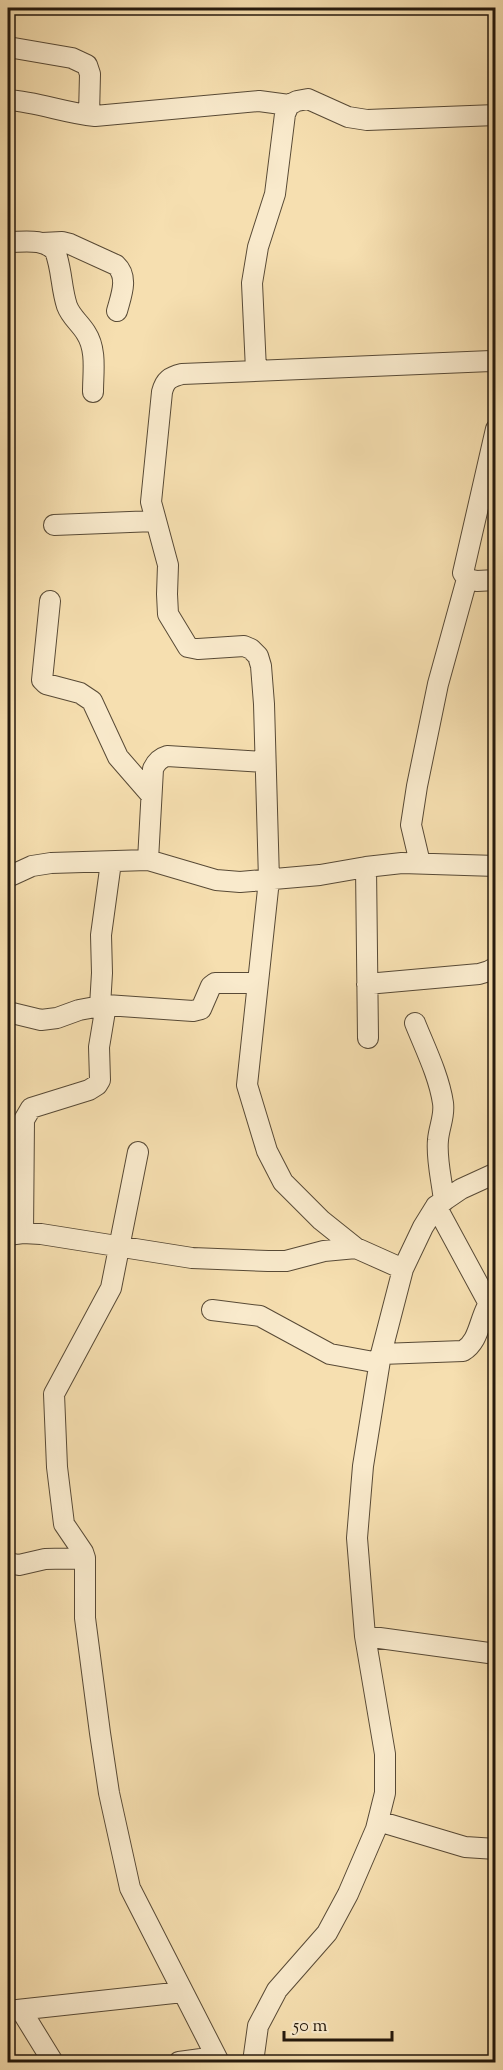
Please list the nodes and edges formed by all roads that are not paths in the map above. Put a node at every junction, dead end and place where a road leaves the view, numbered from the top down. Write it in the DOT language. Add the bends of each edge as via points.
graph roads {
  1 [pos="8,47"];
  2 [pos="8,100"];
  3 [pos="289,105"];
  4 [pos="89,115"];
  5 [pos="495,115"];
  6 [pos="8,242"];
  7 [pos="42,243"];
  8 [pos="117,311"];
  9 [pos="495,363"];
  10 [pos="256,370"];
  11 [pos="93,392"];
  12 [pos="494,441"];
  13 [pos="155,521"];
  14 [pos="54,525"];
  15 [pos="467,579"];
  16 [pos="495,580"];
  17 [pos="50,601"];
  18 [pos="265,762"];
  19 [pos="151,795"];
  20 [pos="148,860"];
  21 [pos="111,862"];
  22 [pos="420,863"];
  23 [pos="495,866"];
  24 [pos="366,867"];
  25 [pos="8,877"];
  26 [pos="268,880"];
  27 [pos="495,967"];
  28 [pos="258,982"];
  29 [pos="367,984"];
  30 [pos="103,1005"];
  31 [pos="8,1012"];
  32 [pos="415,1023"];
  33 [pos="368,1038"];
  34 [pos="138,1152"];
  35 [pos="495,1173"];
  36 [pos="440,1204"];
  37 [pos="15,1234"];
  38 [pos="120,1248"];
  39 [pos="356,1248"];
  40 [pos="403,1269"];
  41 [pos="492,1299"];
  42 [pos="212,1310"];
  43 [pos="380,1358"];
  44 [pos="85,1558"];
  45 [pos="8,1563"];
  46 [pos="365,1636"];
  47 [pos="495,1654"];
  48 [pos="378,1821"];
  49 [pos="495,1849"];
  50 [pos="183,1992"];
  51 [pos="14,2010"];
  52 [pos="217,2060"];
  53 [pos="53,2062"];
  54 [pos="179,2062"];
  55 [pos="254,2062"];
  1 -- 4 [label="street" via="72,58 87,65"];
  2 -- 4 [label="street"];
  3 -- 4 [label="street" via="259,101"];
  3 -- 5 [label="street" via="308,99 348,117 367,120"];
  3 -- 10 [label="street" via="275,194 253,271"];
  6 -- 7 [label="street"];
  7 -- 8 [label="street" via="70,244 116,265 124,277"];
  7 -- 11 [label="street" via="55,251 67,306 91,342"];
  9 -- 10 [label="street"];
  10 -- 13 [label="street" via="182,374 170,377 164,384 151,502"];
  12 -- 15 [label="street" via="465,562 463,573"];
  13 -- 14 [label="street"];
  13 -- 18 [label="street" via="168,565 168,614 188,647 244,646 258,656"];
  15 -- 16 [label="street"];
  15 -- 22 [label="street" via="438,684 415,795 411,825"];
  17 -- 19 [label="street" via="42,680 92,701 118,757"];
  18 -- 19 [label="street" via="167,756 155,763"];
  18 -- 26 [label="street"];
  19 -- 20 [label="street"];
  20 -- 21 [label="street"];
  20 -- 26 [label="street" via="216,880"];
  21 -- 25 [label="street" via="51,863 32,866"];
  21 -- 30 [label="street" via="101,935"];
  22 -- 23 [label="street"];
  22 -- 24 [label="street"];
  24 -- 26 [label="street"];
  24 -- 29 [label="street"];
  26 -- 28 [label="street"];
  27 -- 29 [label="street" via="479,974"];
  28 -- 30 [label="street" via="215,983 201,1009 193,1011"];
  28 -- 39 [label="street" via="247,1085 267,1151 283,1182"];
  29 -- 33 [label="street"];
  30 -- 31 [label="street" via="50,1020"];
  30 -- 37 [label="street" via="97,1085 31,1108 24,1120"];
  32 -- 36 [label="street" via="443,1102 438,1138"];
  34 -- 38 [label="street"];
  35 -- 36 [label="street"];
  36 -- 40 [label="street" via="423,1227"];
  36 -- 41 [label="street"];
  37 -- 38 [label="street"];
  38 -- 39 [label="street" via="192,1258 268,1262"];
  38 -- 44 [label="street" via="107,1298 56,1388 57,1467 64,1524"];
  39 -- 40 [label="street"];
  40 -- 43 [label="street"];
  41 -- 43 [label="street" via="474,1341 463,1351"];
  42 -- 43 [label="street" via="260,1316 330,1354"];
  43 -- 46 [label="street" via="363,1466 357,1538"];
  44 -- 45 [label="street"];
  44 -- 50 [label="street" via="85,1618 119,1843 134,1898"];
  46 -- 47 [label="street"];
  46 -- 48 [label="street" via="385,1754 385,1793"];
  48 -- 49 [label="street" via="465,1847"];
  48 -- 55 [label="street" via="327,1933 277,1990 258,2026"];
  50 -- 51 [label="street"];
  50 -- 52 [label="street"];
  51 -- 53 [label="street"];
  52 -- 54 [label="street"];
}
